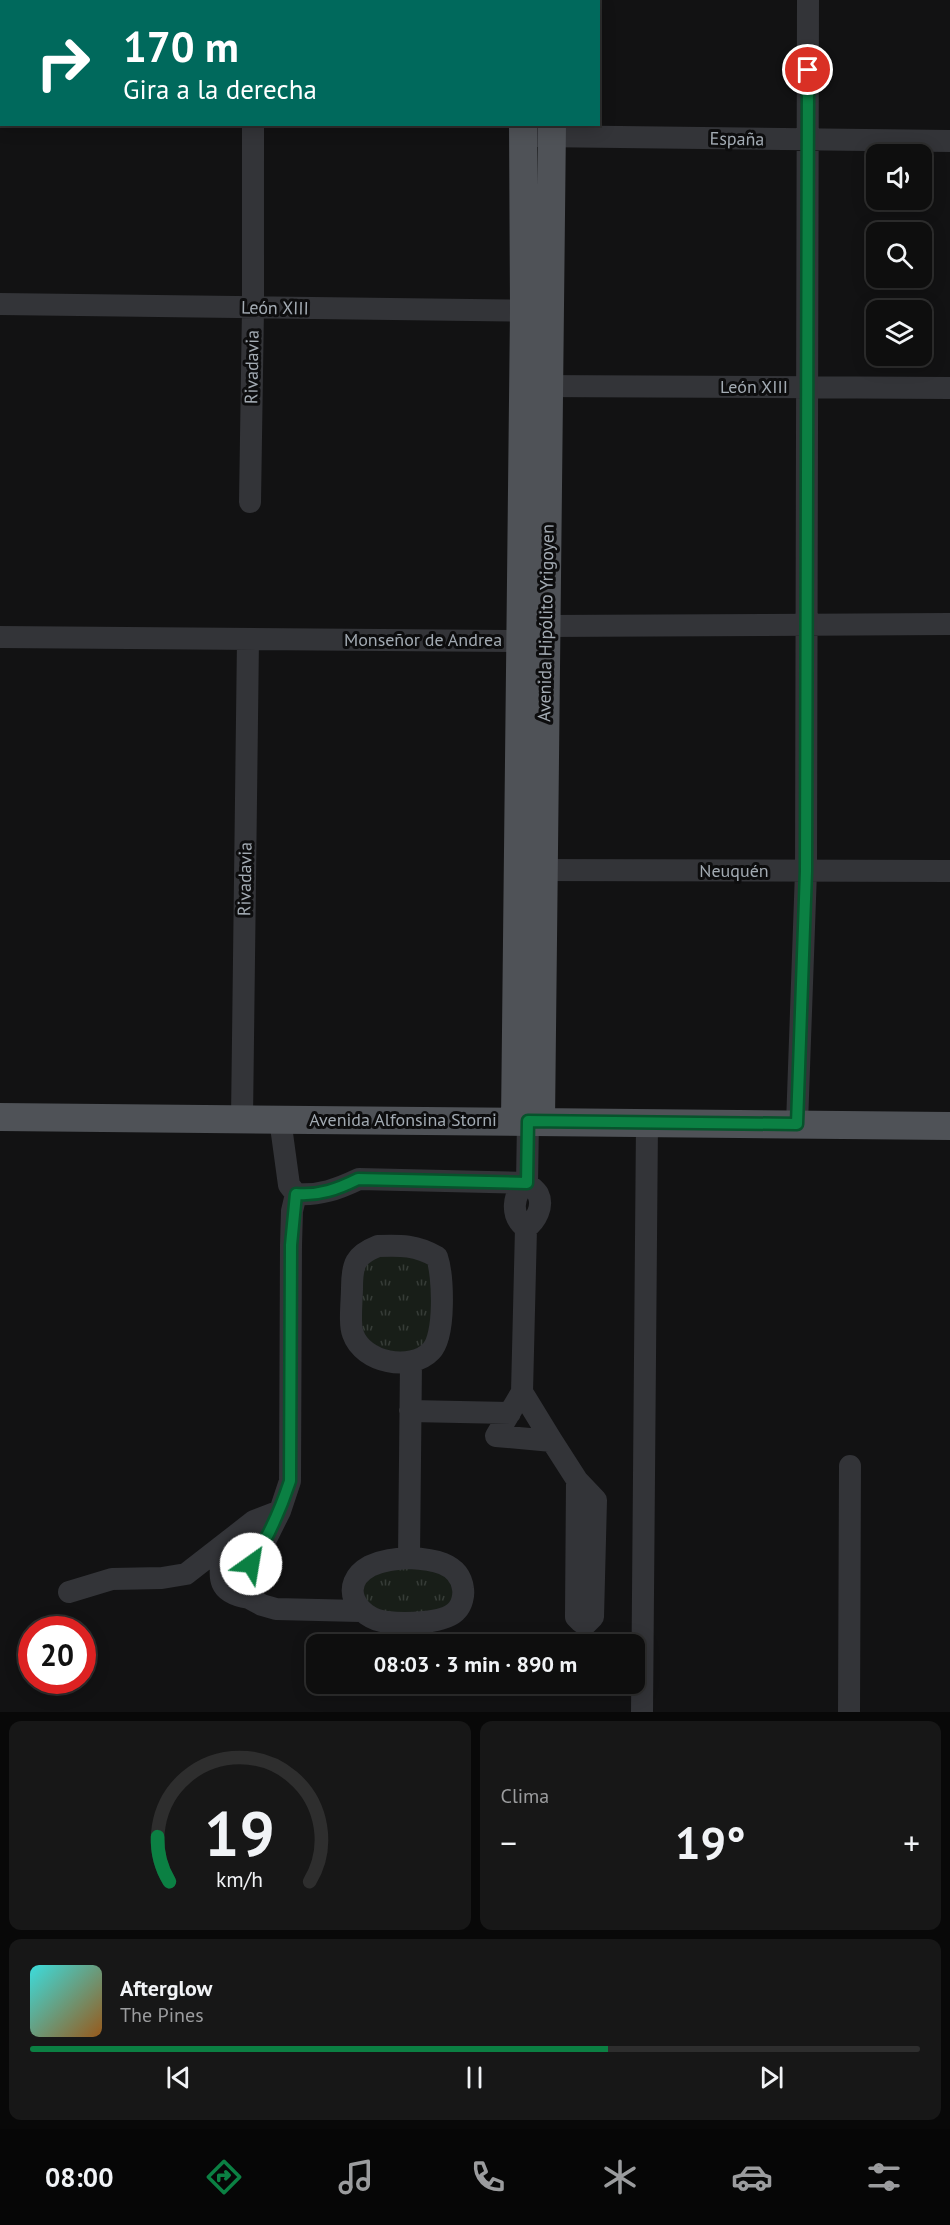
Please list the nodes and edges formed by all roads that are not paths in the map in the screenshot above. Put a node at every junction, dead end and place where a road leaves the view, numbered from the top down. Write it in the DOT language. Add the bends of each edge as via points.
graph roads {
  1 [pos="808,0"];
  2 [pos="253,126"];
  3 [pos="523,130"];
  4 [pos="552,130"];
  5 [pos="808,140"];
  6 [pos="950,141"];
  7 [pos="0,304"];
  8 [pos="253,308"];
  9 [pos="537,310"];
  10 [pos="536,386"];
  11 [pos="807,387"];
  12 [pos="950,388"];
  13 [pos="250,502"];
  14 [pos="807,624"];
  15 [pos="950,624"];
  16 [pos="546,626"];
  17 [pos="0,637"];
  18 [pos="248,639"];
  19 [pos="519,641"];
  20 [pos="531,870"];
  21 [pos="806,871"];
  22 [pos="950,871"];
  23 [pos="0,1117"];
  24 [pos="242,1119"];
  25 [pos="280,1119"];
  26 [pos="528,1121"];
  27 [pos="647,1122"];
  28 [pos="797,1124"];
  29 [pos="950,1126"];
  30 [pos="527,1183"];
  31 [pos="296,1194"];
  32 [pos="411,1362"];
  33 [pos="522,1392"];
  34 [pos="411,1412"];
  35 [pos="510,1413"];
  36 [pos="552,1441"];
  37 [pos="850,1466"];
  38 [pos="577,1480"];
  39 [pos="280,1511"];
  40 [pos="224,1545"];
  41 [pos="410,1558"];
  42 [pos="69,1592"];
  43 [pos="249,1598"];
  44 [pos="360,1611"];
  45 [pos="642,1712"];
  46 [pos="849,1712"];
  1 -- 5 [label="street"];
  2 -- 8 [label="street, Rivadavia"];
  3 -- 4 [label="street, España"];
  3 -- 9 [label="main road, Avenida Hipólito Yrigoyen"];
  4 -- 5 [label="street, España"];
  4 -- 9 [label="main road, Avenida Hipólito Yrigoyen"];
  5 -- 6 [label="street, España"];
  5 -- 11 [label="street"];
  7 -- 8 [label="street, León XIII"];
  8 -- 9 [label="street, León XIII"];
  8 -- 13 [label="street, Rivadavia"];
  9 -- 10 [label="main road, Avenida Hipólito Yrigoyen"];
  10 -- 11 [label="street, León XIII"];
  10 -- 16 [label="main road, Avenida Hipólito Yrigoyen"];
  10 -- 19 [label="main road, Avenida Hipólito Yrigoyen"];
  11 -- 12 [label="street, León XIII"];
  11 -- 14 [label="street"];
  14 -- 15 [label="street, Monseñor de Andrea"];
  14 -- 16 [label="street, Monseñor de Andrea"];
  14 -- 21 [label="street"];
  16 -- 19 [label="street, Monseñor de Andrea"];
  16 -- 20 [label="main road, Avenida Hipólito Yrigoyen"];
  17 -- 18 [label="street, Monseñor de Andrea"];
  18 -- 19 [label="street, Monseñor de Andrea"];
  18 -- 24 [label="street, Rivadavia"];
  19 -- 20 [label="main road, Avenida Hipólito Yrigoyen"];
  20 -- 21 [label="street, Neuquén"];
  20 -- 26 [label="main road, Avenida Hipólito Yrigoyen"];
  21 -- 22 [label="street, Neuquén"];
  21 -- 28 [label="street"];
  23 -- 24 [label="main road, Avenida Alfonsina Storni"];
  24 -- 25 [label="main road, Avenida Alfonsina Storni"];
  25 -- 26 [label="main road, Avenida Alfonsina Storni"];
  25 -- 31 [label="street" via="289,1185"];
  26 -- 27 [label="main road, Avenida Alfonsina Storni"];
  26 -- 30 [label="street"];
  27 -- 28 [label="main road, Avenida Alfonsina Storni"];
  27 -- 45 [label="street"];
  28 -- 29 [label="main road, Avenida Alfonsina Storni"];
  30 -- 31 [label="street" via="358,1179 335,1190"];
  30 -- 33 [label="street" via="519,1189 514,1203 515,1214 526,1228"];
  31 -- 39 [label="street" via="291,1245 290,1481"];
  32 -- 32 [label="street" via="433,1350 439,1337 441,1268 437,1257 426,1250 378,1246 365,1251 352,1272 352,1334 380,1359"];
  32 -- 34 [label="street"];
  33 -- 35 [label="street"];
  33 -- 36 [label="street"];
  34 -- 35 [label="street"];
  34 -- 41 [label="street"];
  35 -- 36 [label="street" via="496,1436"];
  36 -- 38 [label="street"];
  37 -- 46 [label="street"];
  38 -- 38 [label="street" via="576,1617 587,1623 593,1617 596,1500"];
  39 -- 40 [label="street" via="254,1521"];
  39 -- 43 [label="street" via="251,1564 247,1580"];
  40 -- 42 [label="street" via="186,1574 112,1579"];
  40 -- 43 [label="street" via="221,1568 225,1589"];
  41 -- 44 [label="street" via="388,1559 368,1567 357,1577 354,1601"];
  41 -- 44 [label="street" via="451,1567 462,1580 464,1596 457,1611 443,1619 413,1623 385,1622"];
  43 -- 44 [label="street" via="276,1609"];
}
